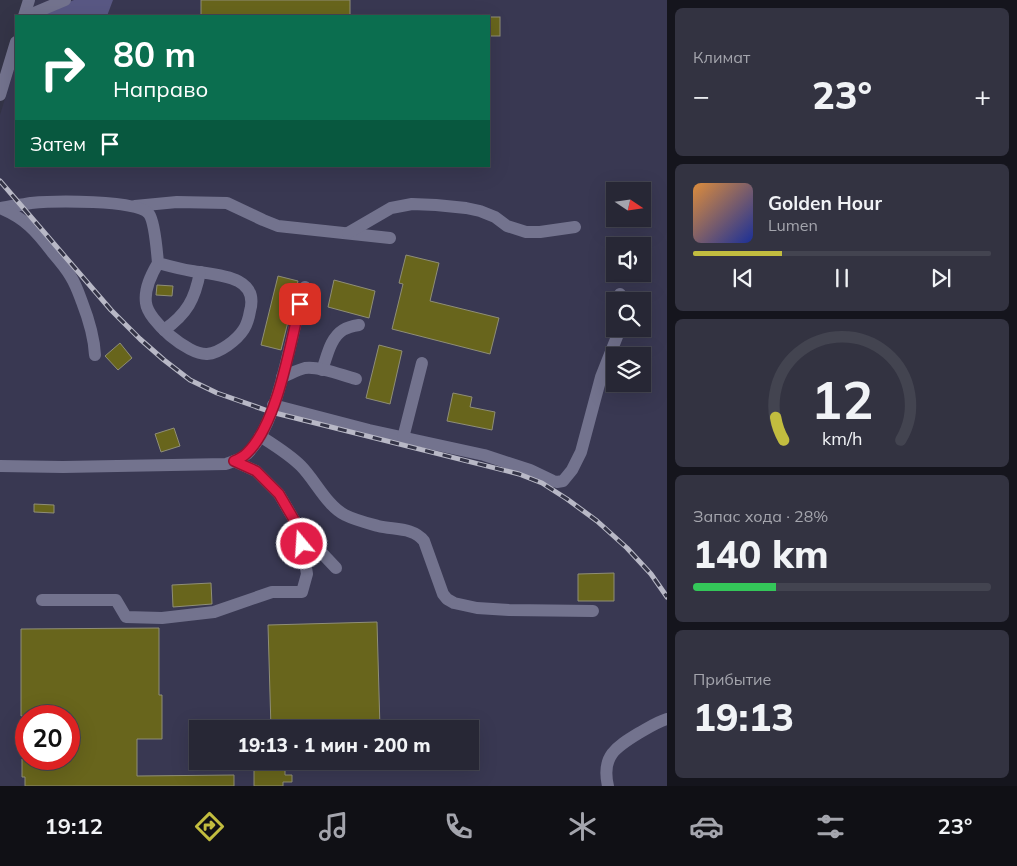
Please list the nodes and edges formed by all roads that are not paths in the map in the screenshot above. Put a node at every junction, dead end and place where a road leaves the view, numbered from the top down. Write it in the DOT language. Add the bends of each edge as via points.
graph roads {
  1 [pos="29,0"];
  2 [pos="65,0"];
  3 [pos="26,15"];
  4 [pos="28,15"];
  5 [pos="15,45"];
  6 [pos="0,94"];
  7 [pos="132,206"];
  8 [pos="0,208"];
  9 [pos="574,227"];
  10 [pos="348,233"];
  11 [pos="390,238"];
  12 [pos="158,263"];
  13 [pos="200,272"];
  14 [pos="305,287"];
  15 [pos="359,325"];
  16 [pos="164,330"];
  17 [pos="617,337"];
  18 [pos="95,355"];
  19 [pos="422,363"];
  20 [pos="322,370"];
  21 [pos="282,377"];
  22 [pos="356,380"];
  23 [pos="273,405"];
  24 [pos="260,436"];
  25 [pos="403,438"];
  26 [pos="234,461"];
  27 [pos="0,466"];
  28 [pos="300,530"];
  29 [pos="336,568"];
  30 [pos="42,600"];
  31 [pos="593,611"];
  32 [pos="667,719"];
  33 [pos="608,786"];
  1 -- 3 [label="street"];
  2 -- 4 [label="street"];
  5 -- 6 [label="street"];
  7 -- 8 [label="street" via="94,202 33,203"];
  7 -- 10 [label="street" via="177,202 227,203 278,226"];
  7 -- 12 [label="street" via="150,215"];
  8 -- 18 [label="street" via="28,223 71,276 90,322"];
  9 -- 10 [label="street" via="526,232 515,230 480,211 412,204 392,208"];
  10 -- 11 [label="street"];
  12 -- 13 [label="street"];
  12 -- 16 [label="street" via="149,280 145,301 149,312"];
  13 -- 16 [label="street" via="189,307"];
  13 -- 16 [label="street" via="231,278 247,288 252,301 244,329 223,348 206,354 194,352"];
  14 -- 21 [label="street"];
  15 -- 20 [label="street" via="336,336"];
  17 -- 25 [label="street" via="597,392 581,452 563,481 553,481 484,455"];
  19 -- 25 [label="street"];
  20 -- 21 [label="street" via="308,368"];
  20 -- 22 [label="street"];
  21 -- 23 [label="street"];
  23 -- 24 [label="street"];
  23 -- 25 [label="street"];
  24 -- 26 [label="street" via="247,453"];
  24 -- 31 [label="street" via="302,467 342,514 420,536 443,594 454,604 509,610"];
  26 -- 27 [label="street" via="226,464"];
  26 -- 28 [label="street" via="256,471 279,494"];
  28 -- 29 [label="street"];
  28 -- 30 [label="street" via="307,574 302,592 272,592 214,612 162,618 126,617 116,600"];
  32 -- 33 [label="street" via="650,726 613,751 606,768"];
}
